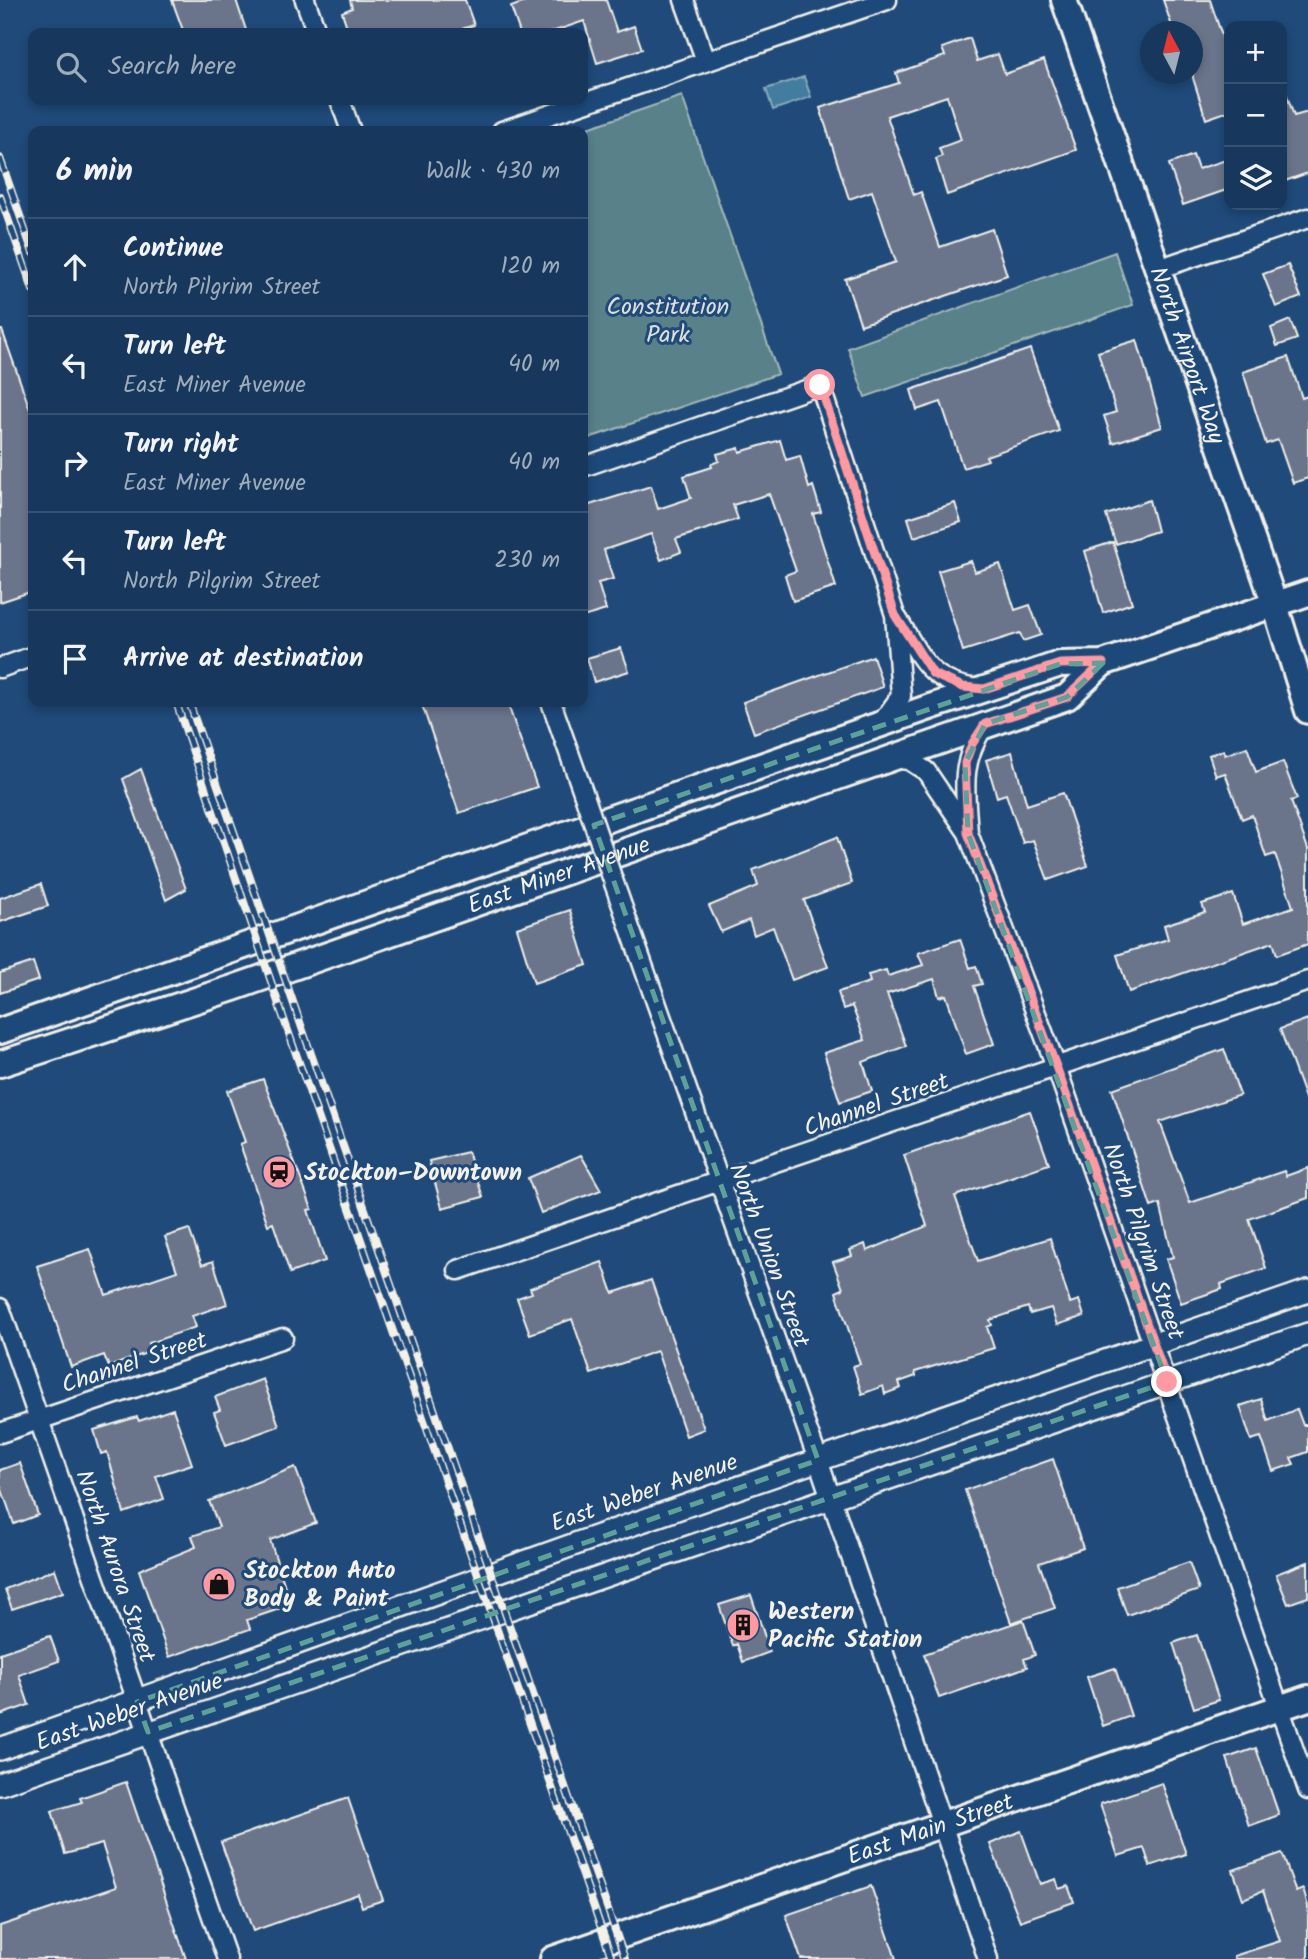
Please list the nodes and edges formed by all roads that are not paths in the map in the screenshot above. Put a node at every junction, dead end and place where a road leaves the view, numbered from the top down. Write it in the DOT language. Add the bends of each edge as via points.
graph roads {
  1 [pos="305,0"];
  2 [pos="684,0"];
  3 [pos="887,0"];
  4 [pos="1064,0"];
  5 [pos="315,28"];
  6 [pos="706,61"];
  7 [pos="588,101"];
  8 [pos="342,105"];
  9 [pos="578,105"];
  10 [pos="349,126"];
  11 [pos="517,126"];
  12 [pos="1308,218"];
  13 [pos="1158,269"];
  14 [pos="588,465"];
  15 [pos="1308,593"];
  16 [pos="1275,605"];
  17 [pos="895,615"];
  18 [pos="28,658"];
  19 [pos="1103,663"];
  20 [pos="0,668"];
  21 [pos="984,689"];
  22 [pos="553,707"];
  23 [pos="1308,711"];
  24 [pos="985,724"];
  25 [pos="880,725"];
  26 [pos="890,757"];
  27 [pos="968,833"];
  28 [pos="1308,981"];
  29 [pos="0,1031"];
  30 [pos="0,1064"];
  31 [pos="1057,1069"];
  32 [pos="719,1183"];
  33 [pos="458,1270"];
  34 [pos="1308,1291"];
  35 [pos="0,1308"];
  36 [pos="1308,1334"];
  37 [pos="283,1338"];
  38 [pos="1155,1345"];
  39 [pos="1167,1382"];
  40 [pos="39,1420"];
  41 [pos="0,1433"];
  42 [pos="818,1460"];
  43 [pos="831,1498"];
  44 [pos="1308,1698"];
  45 [pos="137,1702"];
  46 [pos="1279,1707"];
  47 [pos="148,1732"];
  48 [pos="0,1749"];
  49 [pos="0,1784"];
  50 [pos="1308,1790"];
  51 [pos="942,1825"];
  52 [pos="227,1959"];
  53 [pos="553,1959"];
  54 [pos="988,1959"];
  1 -- 5 [label="street"];
  2 -- 6 [label="street"];
  3 -- 6 [label="street"];
  4 -- 13 [label="main road, North Airport Way"];
  6 -- 7 [label="street"];
  8 -- 10 [label="street"];
  9 -- 11 [label="street"];
  12 -- 13 [label="street"];
  13 -- 16 [label="main road, North Airport Way"];
  14 -- 17 [label="street" via="820,385"];
  15 -- 16 [label="main road, East Miner Avenue"];
  16 -- 19 [label="main road, East Miner Avenue"];
  16 -- 23 [label="main road, North Airport Way"];
  17 -- 21 [label="street" via="933,674 963,687"];
  17 -- 25 [label="street" via="901,696"];
  18 -- 20 [label="street"];
  19 -- 21 [label="main road, East Miner Avenue" via="1060,664"];
  19 -- 24 [label="main road, East Miner Avenue" via="1067,697"];
  21 -- 25 [label="main road, East Miner Avenue"];
  22 -- 32 [label="street, North Union Street, bridge"];
  24 -- 26 [label="main road, East Miner Avenue"];
  24 -- 27 [label="street, North Pilgrim Street" via="965,763"];
  25 -- 29 [label="main road, East Miner Avenue"];
  26 -- 27 [label="street, North Pilgrim Street" via="924,769"];
  26 -- 30 [label="main road, East Miner Avenue" via="244,985"];
  27 -- 31 [label="street, North Pilgrim Street"];
  28 -- 31 [label="street, Channel Street"];
  31 -- 32 [label="street, Channel Street"];
  31 -- 38 [label="street, North Pilgrim Street"];
  32 -- 33 [label="street, Channel Street"];
  32 -- 42 [label="street, North Union Street"];
  34 -- 38 [label="street, East Weber Avenue"];
  35 -- 40 [label="street, North Aurora Street"];
  36 -- 39 [label="street, East Weber Avenue"];
  37 -- 40 [label="street, Channel Street"];
  38 -- 39 [label="street, North Pilgrim Street"];
  38 -- 42 [label="street, East Weber Avenue"];
  39 -- 43 [label="street, East Weber Avenue"];
  39 -- 46 [label="street, North Pilgrim Street"];
  40 -- 41 [label="street, Channel Street"];
  40 -- 45 [label="street, North Aurora Street"];
  42 -- 43 [label="street, North Union Street"];
  42 -- 45 [label="street, East Weber Avenue"];
  43 -- 47 [label="street, East Weber Avenue"];
  43 -- 51 [label="street, North Union Street"];
  44 -- 46 [label="main road, East Main Street"];
  45 -- 47 [label="street, North Aurora Street"];
  45 -- 48 [label="street, East Weber Avenue"];
  46 -- 50 [label="street, North Pilgrim Street"];
  46 -- 51 [label="main road, East Main Street"];
  47 -- 49 [label="street, East Weber Avenue"];
  47 -- 52 [label="street, North Aurora Street"];
  51 -- 53 [label="main road, East Main Street"];
  51 -- 54 [label="street, North Union Street"];
}
